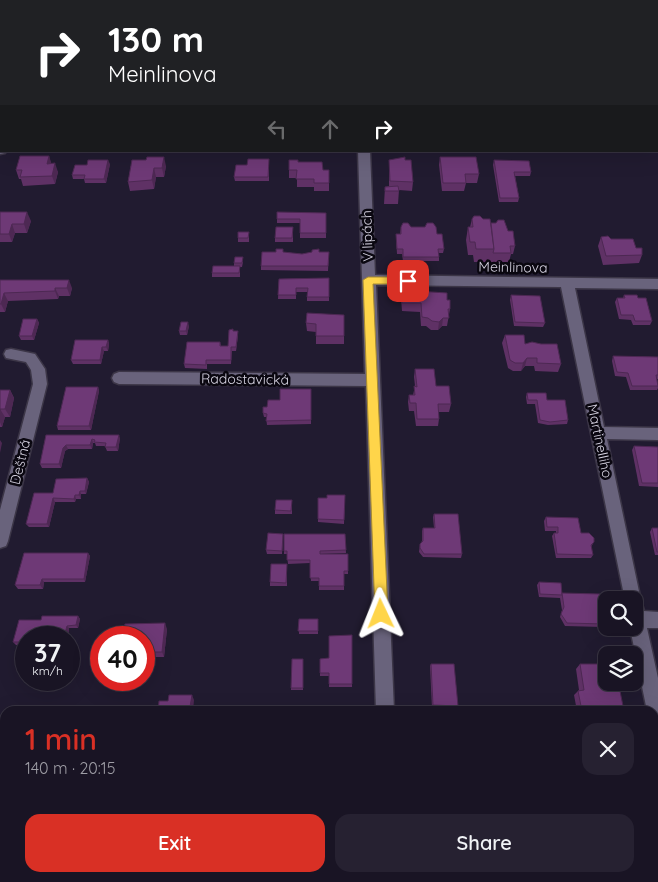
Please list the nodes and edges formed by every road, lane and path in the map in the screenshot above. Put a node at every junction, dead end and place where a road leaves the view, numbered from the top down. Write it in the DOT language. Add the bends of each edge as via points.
graph roads {
  1 [pos="364,152"];
  2 [pos="368,280"];
  3 [pos="567,283"];
  4 [pos="658,284"];
  5 [pos="11,354"];
  6 [pos="119,378"];
  7 [pos="372,380"];
  8 [pos="598,434"];
  9 [pos="658,434"];
  10 [pos="0,541"];
  11 [pos="631,591"];
  12 [pos="643,615"];
  13 [pos="658,620"];
  14 [pos="640,636"];
  15 [pos="385,706"];
  16 [pos="655,706"];
  1 -- 2 [label="street, V lipách"];
  2 -- 3 [label="street, Meinlinova"];
  2 -- 7 [label="street, V lipách"];
  3 -- 4 [label="street, Meinlinova"];
  3 -- 8 [label="street, Martinelliho"];
  5 -- 10 [label="street, Deštná" via="30,358 38,369 40,384"];
  6 -- 7 [label="street, Radostavická"];
  7 -- 15 [label="street, V lipách"];
  8 -- 9 [label="street"];
  8 -- 11 [label="street, Martinelliho"];
  12 -- 13 [label="street"];
  14 -- 16 [label="street"];
}
